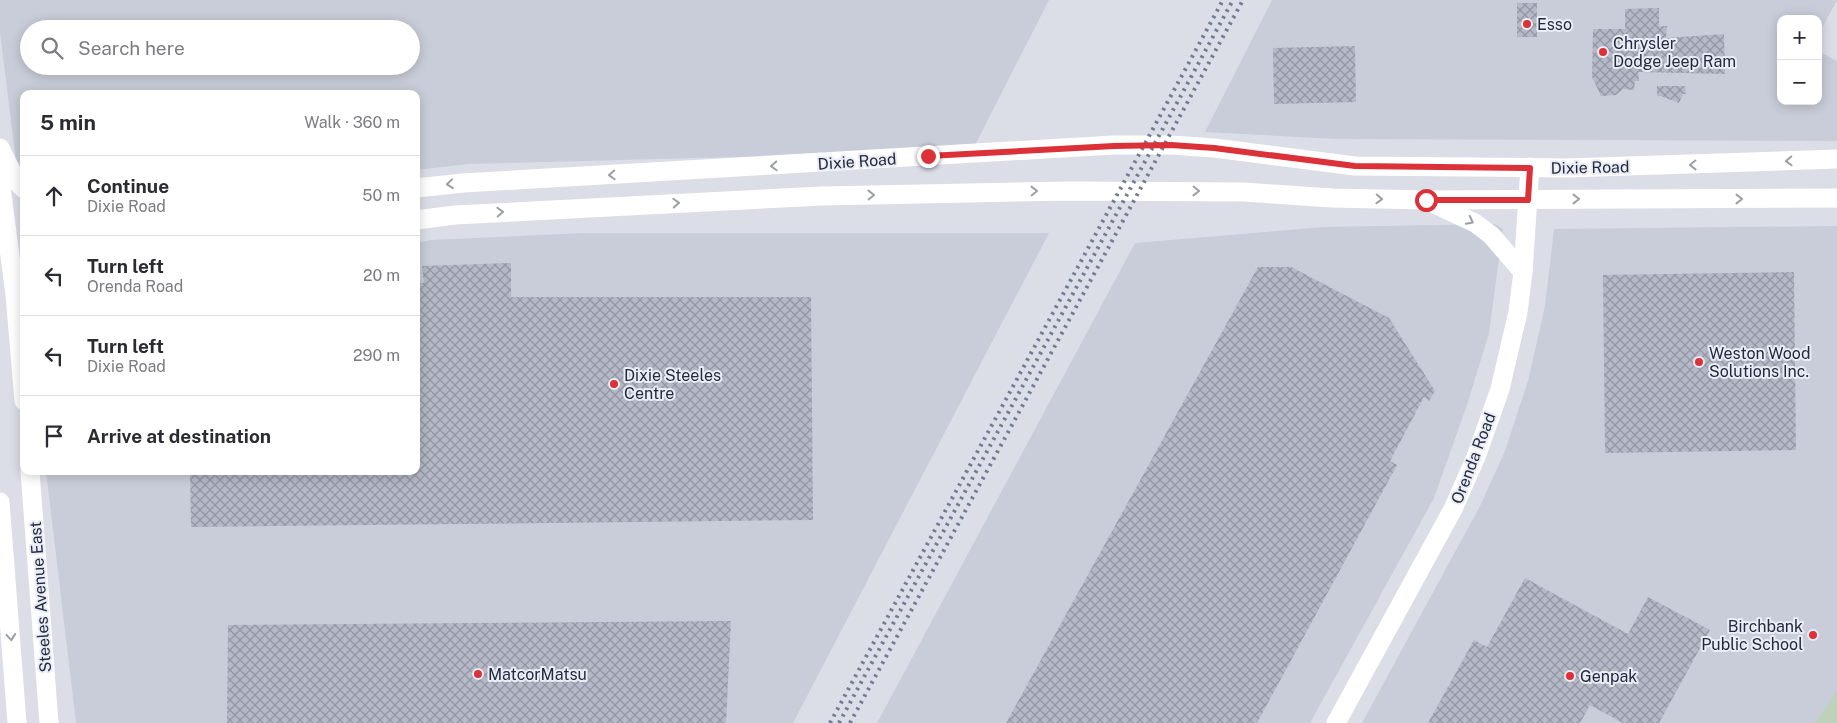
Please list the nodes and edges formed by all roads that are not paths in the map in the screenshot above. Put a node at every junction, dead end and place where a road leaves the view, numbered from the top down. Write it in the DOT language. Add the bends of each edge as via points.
graph roads {
  1 [pos="0,148"];
  2 [pos="1837,159"];
  3 [pos="1530,168"];
  4 [pos="0,179"];
  5 [pos="20,186"];
  6 [pos="420,188"];
  7 [pos="1837,198"];
  8 [pos="1426,200"];
  9 [pos="1528,200"];
  10 [pos="420,219"];
  11 [pos="10,237"];
  12 [pos="1523,272"];
  13 [pos="12,274"];
  14 [pos="20,338"];
  15 [pos="30,475"];
  16 [pos="0,502"];
  17 [pos="17,723"];
  18 [pos="49,723"];
  19 [pos="1336,723"];
  1 -- 5 [label="main road"];
  2 -- 3 [label="main road, Dixie Road, one-way"];
  3 -- 6 [label="main road, Dixie Road, one-way" via="1355,166 1214,148 1133,145"];
  3 -- 9 [label="main road, Orenda Road"];
  4 -- 11 [label="main road"];
  9 -- 7 [label="main road, Dixie Road, one-way"];
  8 -- 9 [label="main road, Dixie Road"];
  10 -- 8 [label="main road, Dixie Road, one-way" via="822,196 976,192 1243,192"];
  8 -- 12 [label="main road, one-way" via="1475,223 1491,235"];
  9 -- 12 [label="main road, Orenda Road"];
  11 -- 13 [label="main road"];
  12 -- 19 [label="main road, Orenda Road" via="1518,312 1500,390 1463,488"];
  13 -- 14 [label="main road"];
  15 -- 18 [label="main road, Steeles Avenue East"];
  16 -- 17 [label="main road, Steeles Avenue East, one-way"];
}
